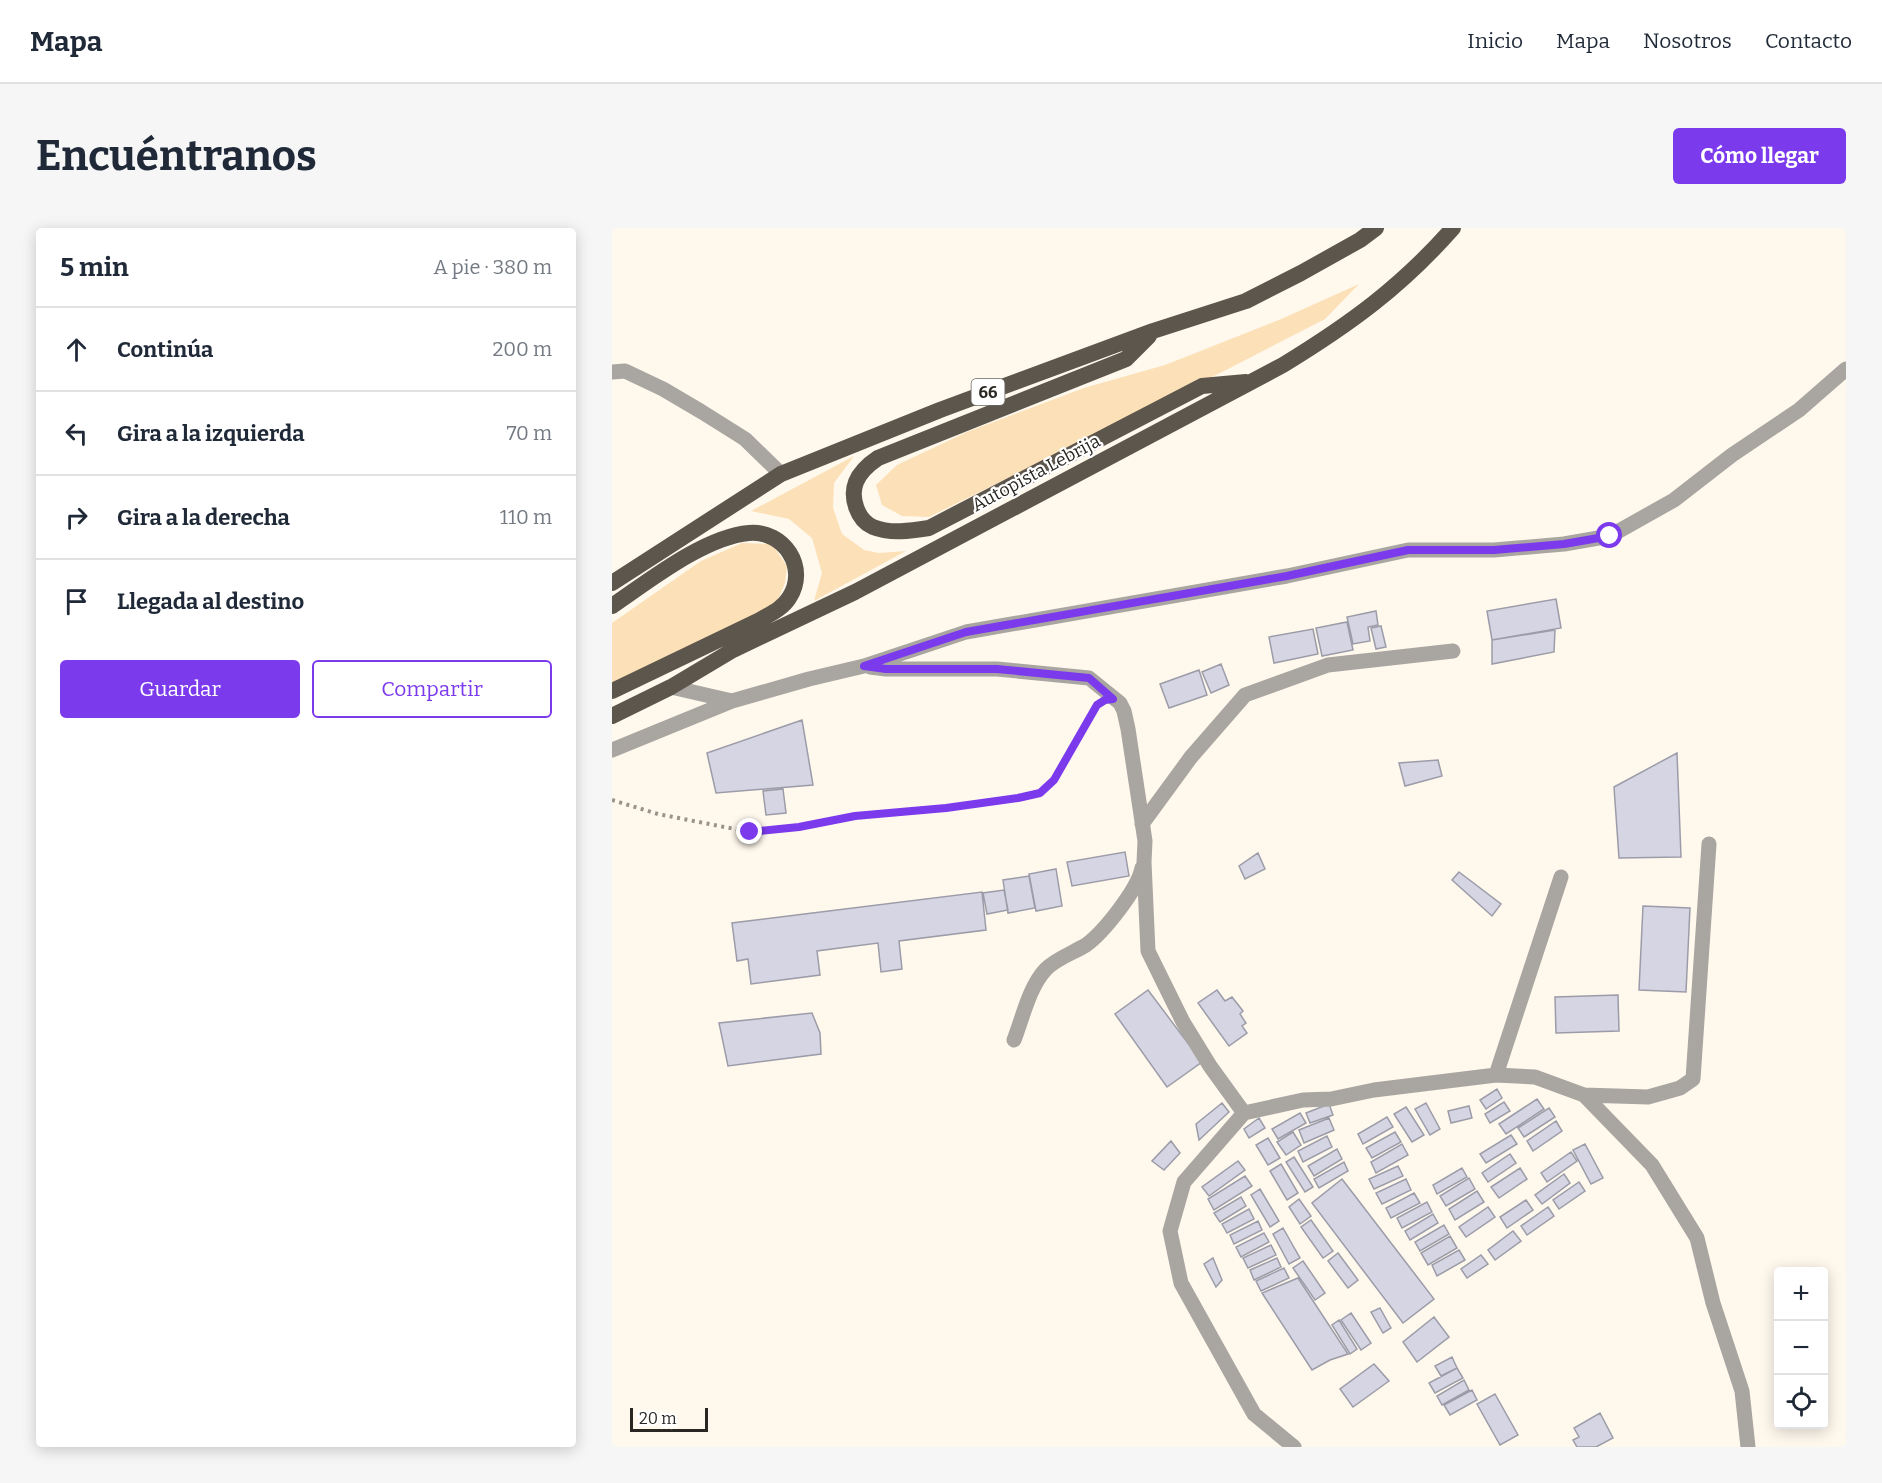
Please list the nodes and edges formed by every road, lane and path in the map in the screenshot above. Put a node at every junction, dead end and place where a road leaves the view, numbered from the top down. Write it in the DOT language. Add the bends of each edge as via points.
graph roads {
  1 [pos="1376,228"];
  2 [pos="1454,228"];
  3 [pos="1154,331"];
  4 [pos="1846,369"];
  5 [pos="612,372"];
  6 [pos="1254,382"];
  7 [pos="781,474"];
  8 [pos="612,583"];
  9 [pos="612,606"];
  10 [pos="1453,651"];
  11 [pos="864,666"];
  12 [pos="671,687"];
  13 [pos="612,691"];
  14 [pos="1113,699"];
  15 [pos="732,701"];
  16 [pos="612,716"];
  17 [pos="612,750"];
  18 [pos="612,800"];
  19 [pos="1142,824"];
  20 [pos="1709,844"];
  21 [pos="1144,862"];
  22 [pos="1561,877"];
  23 [pos="1014,1040"];
  24 [pos="1496,1075"];
  25 [pos="1584,1095"];
  26 [pos="1244,1113"];
  27 [pos="1294,1447"];
  28 [pos="1748,1447"];
  1 -- 3 [label="highway, 66" via="1246,302"];
  2 -- 6 [label="highway, Autopista Lebrija" via="1423,262 1370,308"];
  3 -- 6 [label="highway" via="1126,359 878,458 855,483 858,514 871,527 882,530 929,528 1202,386"];
  3 -- 7 [label="highway, 66"];
  4 -- 11 [label="street" via="1799,410 1674,500 1610,536 1494,550 1408,550 1287,576 966,632"];
  5 -- 7 [label="street" via="625,371 702,412 745,439"];
  6 -- 12 [label="highway, Autopista Lebrija" via="855,592 733,650"];
  7 -- 8 [label="highway, 66"];
  9 -- 13 [label="highway" via="690,555 728,537 760,532 773,536 793,560 795,584 780,609"];
  10 -- 19 [label="street" via="1328,665 1245,695 1191,757"];
  11 -- 14 [label="street" via="997,669 1089,678"];
  11 -- 15 [label="street"];
  12 -- 15 [label="street"];
  12 -- 16 [label="highway, Autopista Lebrija"];
  14 -- 18 [label="path" via="1097,705 1054,780 1040,793 1018,798 750,832 657,814"];
  14 -- 19 [label="street" via="1124,711"];
  15 -- 17 [label="street"];
  19 -- 21 [label="street"];
  20 -- 25 [label="street" via="1693,1079 1680,1088 1648,1097"];
  21 -- 23 [label="street" via="1129,895 1093,940 1046,969 1032,990"];
  21 -- 26 [label="street" via="1148,951 1183,1022"];
  22 -- 24 [label="street"];
  24 -- 25 [label="street" via="1535,1077"];
  24 -- 26 [label="street" via="1303,1100"];
  25 -- 28 [label="street" via="1652,1165 1697,1238 1742,1391"];
  26 -- 27 [label="street" via="1184,1182 1170,1231 1181,1283 1254,1414"];
}
